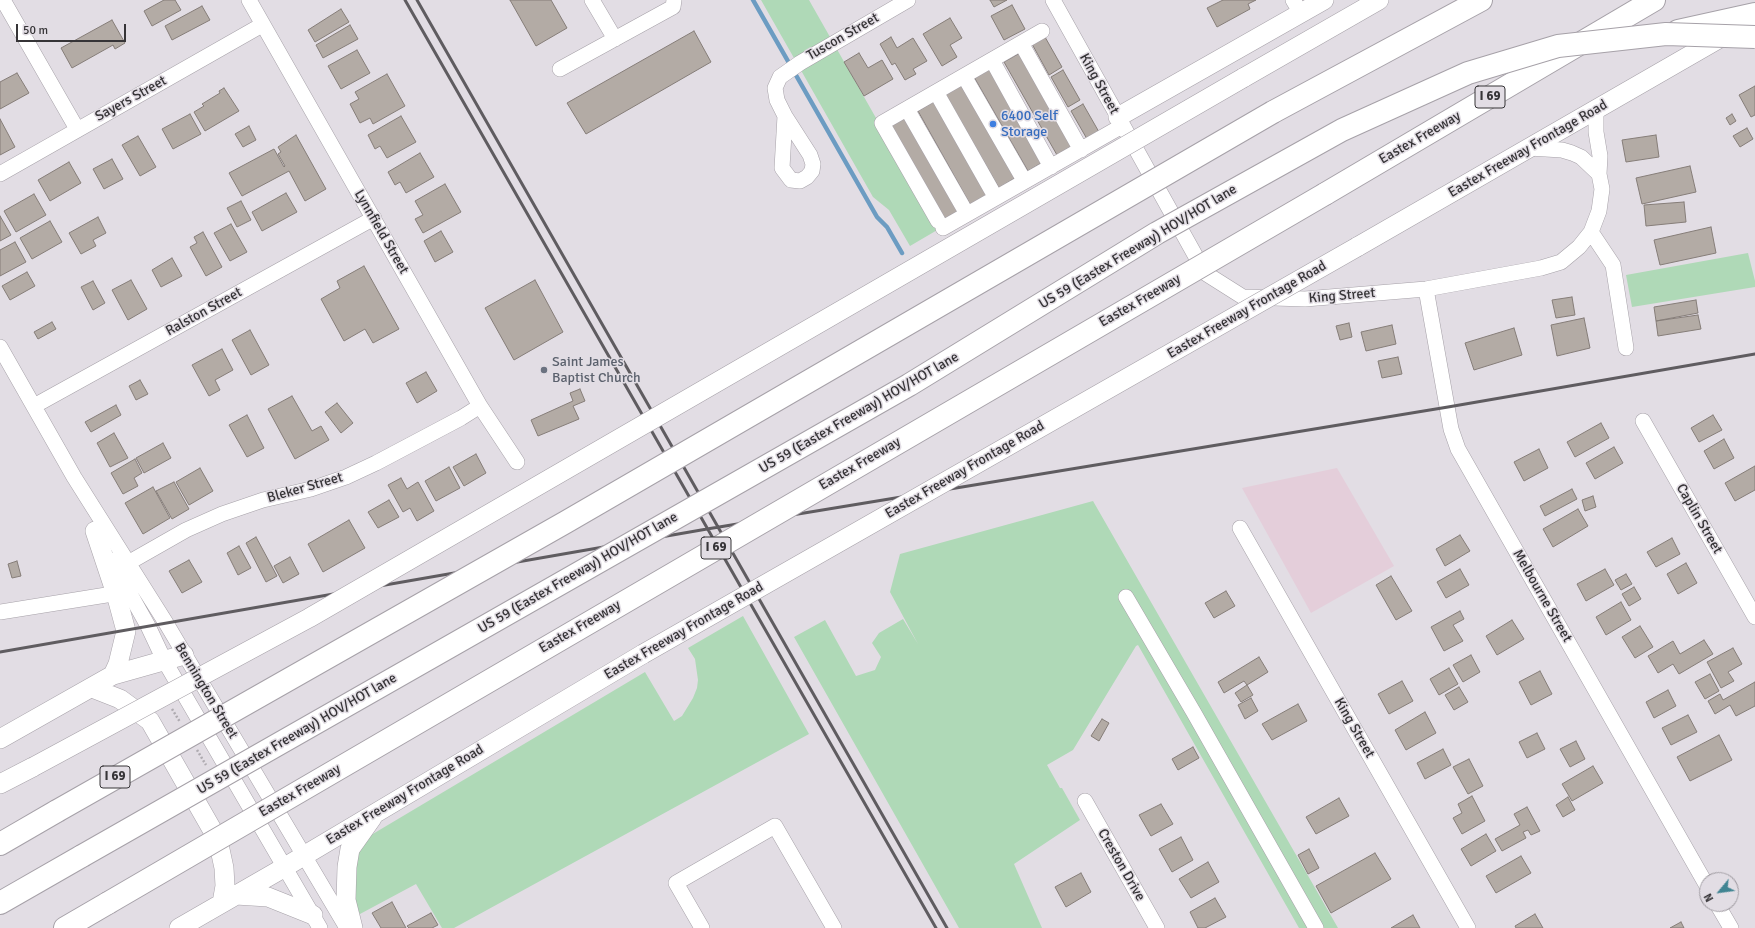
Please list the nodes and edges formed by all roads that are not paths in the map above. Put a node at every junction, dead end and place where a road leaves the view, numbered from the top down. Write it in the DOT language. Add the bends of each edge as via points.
graph roads {
  1 [pos="3,0"];
  2 [pos="249,0"];
  3 [pos="592,0"];
  4 [pos="674,0"];
  5 [pos="908,0"];
  6 [pos="1053,0"];
  7 [pos="1324,0"];
  8 [pos="1379,0"];
  9 [pos="1481,0"];
  10 [pos="1654,0"];
  11 [pos="1297,7"];
  12 [pos="1755,14"];
  13 [pos="1755,18"];
  14 [pos="262,25"];
  15 [pos="1042,31"];
  16 [pos="1666,34"];
  17 [pos="1755,37"];
  18 [pos="615,39"];
  19 [pos="1021,43"];
  20 [pos="992,60"];
  21 [pos="560,69"];
  22 [pos="964,76"];
  23 [pos="936,92"];
  24 [pos="907,109"];
  25 [pos="1596,109"];
  26 [pos="785,116"];
  27 [pos="1120,122"];
  28 [pos="77,129"];
  29 [pos="1529,148"];
  30 [pos="1081,150"];
  31 [pos="1051,167"];
  32 [pos="0,174"];
  33 [pos="1021,174"];
  34 [pos="1599,174"];
  35 [pos="992,191"];
  36 [pos="963,207"];
  37 [pos="374,218"];
  38 [pos="1591,232"];
  39 [pos="1426,289"];
  40 [pos="0,347"];
  41 [pos="1626,348"];
  42 [pos="34,406"];
  43 [pos="480,406"];
  44 [pos="1643,421"];
  45 [pos="517,462"];
  46 [pos="74,477"];
  47 [pos="1240,528"];
  48 [pos="95,531"];
  49 [pos="128,563"];
  50 [pos="122,593"];
  51 [pos="1126,597"];
  52 [pos="0,612"];
  53 [pos="1755,617"];
  54 [pos="184,655"];
  55 [pos="164,660"];
  56 [pos="113,675"];
  57 [pos="92,688"];
  58 [pos="0,739"];
  59 [pos="0,784"];
  60 [pos="1085,801"];
  61 [pos="54,806"];
  62 [pos="376,812"];
  63 [pos="0,827"];
  64 [pos="0,844"];
  65 [pos="303,856"];
  66 [pos="286,867"];
  67 [pos="1699,872"];
  68 [pos="229,899"];
  69 [pos="0,903"];
  70 [pos="1722,912"];
  71 [pos="317,921"];
  72 [pos="67,928"];
  73 [pos="179,928"];
  74 [pos="347,928"];
  75 [pos="353,928"];
  76 [pos="702,928"];
  77 [pos="834,928"];
  78 [pos="1157,928"];
  79 [pos="1316,928"];
  80 [pos="1468,928"];
  81 [pos="1731,928"];
  1 -- 28 [label="street"];
  2 -- 14 [label="street, Lynnfield Street"];
  3 -- 18 [label="street"];
  4 -- 18 [label="street" via="673,7"];
  5 -- 26 [label="street, Tuscon Street" via="780,77 775,88 777,100"];
  6 -- 27 [label="street, King Street"];
  7 -- 11 [label="main road"];
  8 -- 59 [label="main road, bridge" via="309,618"];
  9 -- 61 [label="highway, bridge" via="1273,112 566,522 174,744"];
  10 -- 72 [label="highway, Eastex Freeway / I 69, bridge"];
  11 -- 27 [label="main road"];
  12 -- 16 [label="highway, bridge"];
  13 -- 25 [label="main road, Eastex Freeway Frontage Road"];
  14 -- 28 [label="street, Sayers Street"];
  14 -- 37 [label="street, Lynnfield Street"];
  15 -- 19 [label="street"];
  16 -- 17 [label="highway, US 59 (Eastex Freeway) HOV/HOT lane, bridge"];
  16 -- 69 [label="highway, US 59 (Eastex Freeway) HOV/HOT lane, bridge" via="1558,46 1468,73 1342,130 1158,233 910,386"];
  18 -- 21 [label="street"];
  19 -- 20 [label="street"];
  19 -- 30 [label="street"];
  20 -- 22 [label="street"];
  20 -- 31 [label="street"];
  22 -- 23 [label="street"];
  22 -- 33 [label="street"];
  23 -- 24 [label="street"];
  23 -- 35 [label="street"];
  24 -- 31 [label="street" via="882,123 940,224"];
  24 -- 36 [label="street"];
  25 -- 29 [label="main road, Eastex Freeway Frontage Road"];
  25 -- 34 [label="street"];
  27 -- 30 [label="street"];
  27 -- 39 [label="street, King Street" via="1205,273 1243,297 1305,299"];
  28 -- 32 [label="street, Sayers Street"];
  29 -- 34 [label="street" via="1572,153 1581,157"];
  29 -- 62 [label="main road, Eastex Freeway Frontage Road, bridge" via="643,654"];
  30 -- 31 [label="street"];
  34 -- 38 [label="street" via="1602,189"];
  37 -- 42 [label="street, Ralston Street"];
  37 -- 43 [label="street, Lynnfield Street"];
  38 -- 39 [label="street, King Street" via="1579,247 1561,262"];
  38 -- 41 [label="street" via="1613,265"];
  39 -- 67 [label="street, Melbourne Street" via="1451,429 1458,449"];
  40 -- 42 [label="street, Bennington Street"];
  42 -- 46 [label="street, Bennington Street"];
  43 -- 45 [label="street, Lynnfield Street"];
  43 -- 49 [label="street, Bleker Street" via="346,477 222,514 186,530"];
  44 -- 53 [label="street, Caplin Street"];
  46 -- 48 [label="street, Bennington Street"];
  46 -- 49 [label="street, Bennington Street"];
  47 -- 80 [label="street, King Street"];
  48 -- 50 [label="main road"];
  49 -- 54 [label="street, Bennington Street"];
  50 -- 52 [label="street"];
  50 -- 55 [label="street, Bennington Street" via="148,626"];
  50 -- 56 [label="main road" via="126,631"];
  51 -- 79 [label="street"];
  54 -- 55 [label="main road"];
  54 -- 65 [label="street, Bennington Street"];
  55 -- 56 [label="main road"];
  55 -- 66 [label="street, Bennington Street"];
  56 -- 57 [label="main road"];
  57 -- 58 [label="main road"];
  57 -- 68 [label="main road" via="120,699 150,721 218,840"];
  60 -- 78 [label="street, Creston Drive"];
  61 -- 63 [label="highway"];
  61 -- 64 [label="highway"];
  62 -- 65 [label="main road, Eastex Freeway Frontage Road"];
  62 -- 75 [label="main road" via="350,850 346,872 346,900"];
  65 -- 66 [label="main road, Eastex Freeway Frontage Road"];
  65 -- 74 [label="street, Bennington Street"];
  66 -- 68 [label="main road, Eastex Freeway Frontage Road"];
  66 -- 71 [label="street, Bennington Street"];
  68 -- 71 [label="main road" via="268,897"];
  68 -- 73 [label="main road, Eastex Freeway Frontage Road"];
  70 -- 81 [label="street"];
  76 -- 77 [label="street" via="676,883 776,826"];
}
